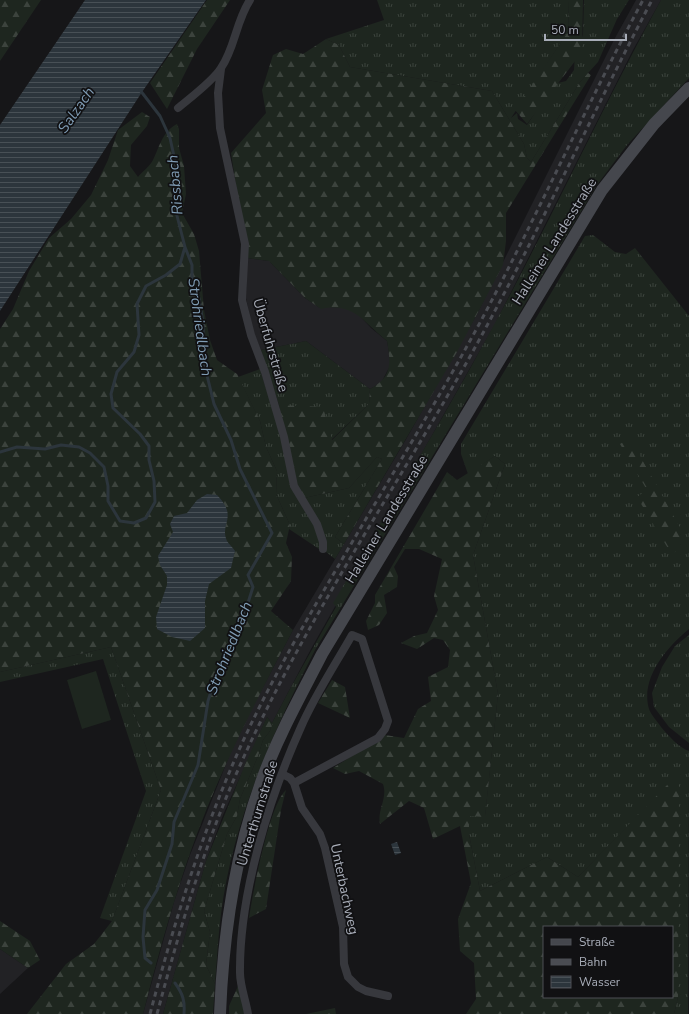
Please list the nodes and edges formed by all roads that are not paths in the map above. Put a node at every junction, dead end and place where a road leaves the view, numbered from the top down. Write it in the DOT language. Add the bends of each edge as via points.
graph roads {
  1 [pos="250,0"];
  2 [pos="221,69"];
  3 [pos="689,88"];
  4 [pos="178,108"];
  5 [pos="324,549"];
  6 [pos="282,774"];
  7 [pos="294,783"];
  8 [pos="388,996"];
  9 [pos="220,1014"];
  10 [pos="248,1014"];
  1 -- 2 [label="street, Überfuhrstraße"];
  2 -- 4 [label="street, Überfuhrstraße"];
  2 -- 5 [label="street, Überfuhrstraße" via="218,93 220,128 244,244 242,300 284,437 294,486 316,524"];
  3 -- 9 [label="main road, Halleiner Landesstraße" via="654,124 602,190 322,654 293,711 263,777 238,861 227,924"];
  6 -- 7 [label="street"];
  6 -- 7 [label="street, Unterthurnstraße" via="301,726 352,635 362,639 388,721 385,729 378,738"];
  6 -- 10 [label="street, Unterthurnstraße" via="253,865 246,899 240,974"];
  7 -- 8 [label="street, Unterbachweg" via="302,808 320,834 325,848 343,927 344,964 348,977 366,991"];
}
